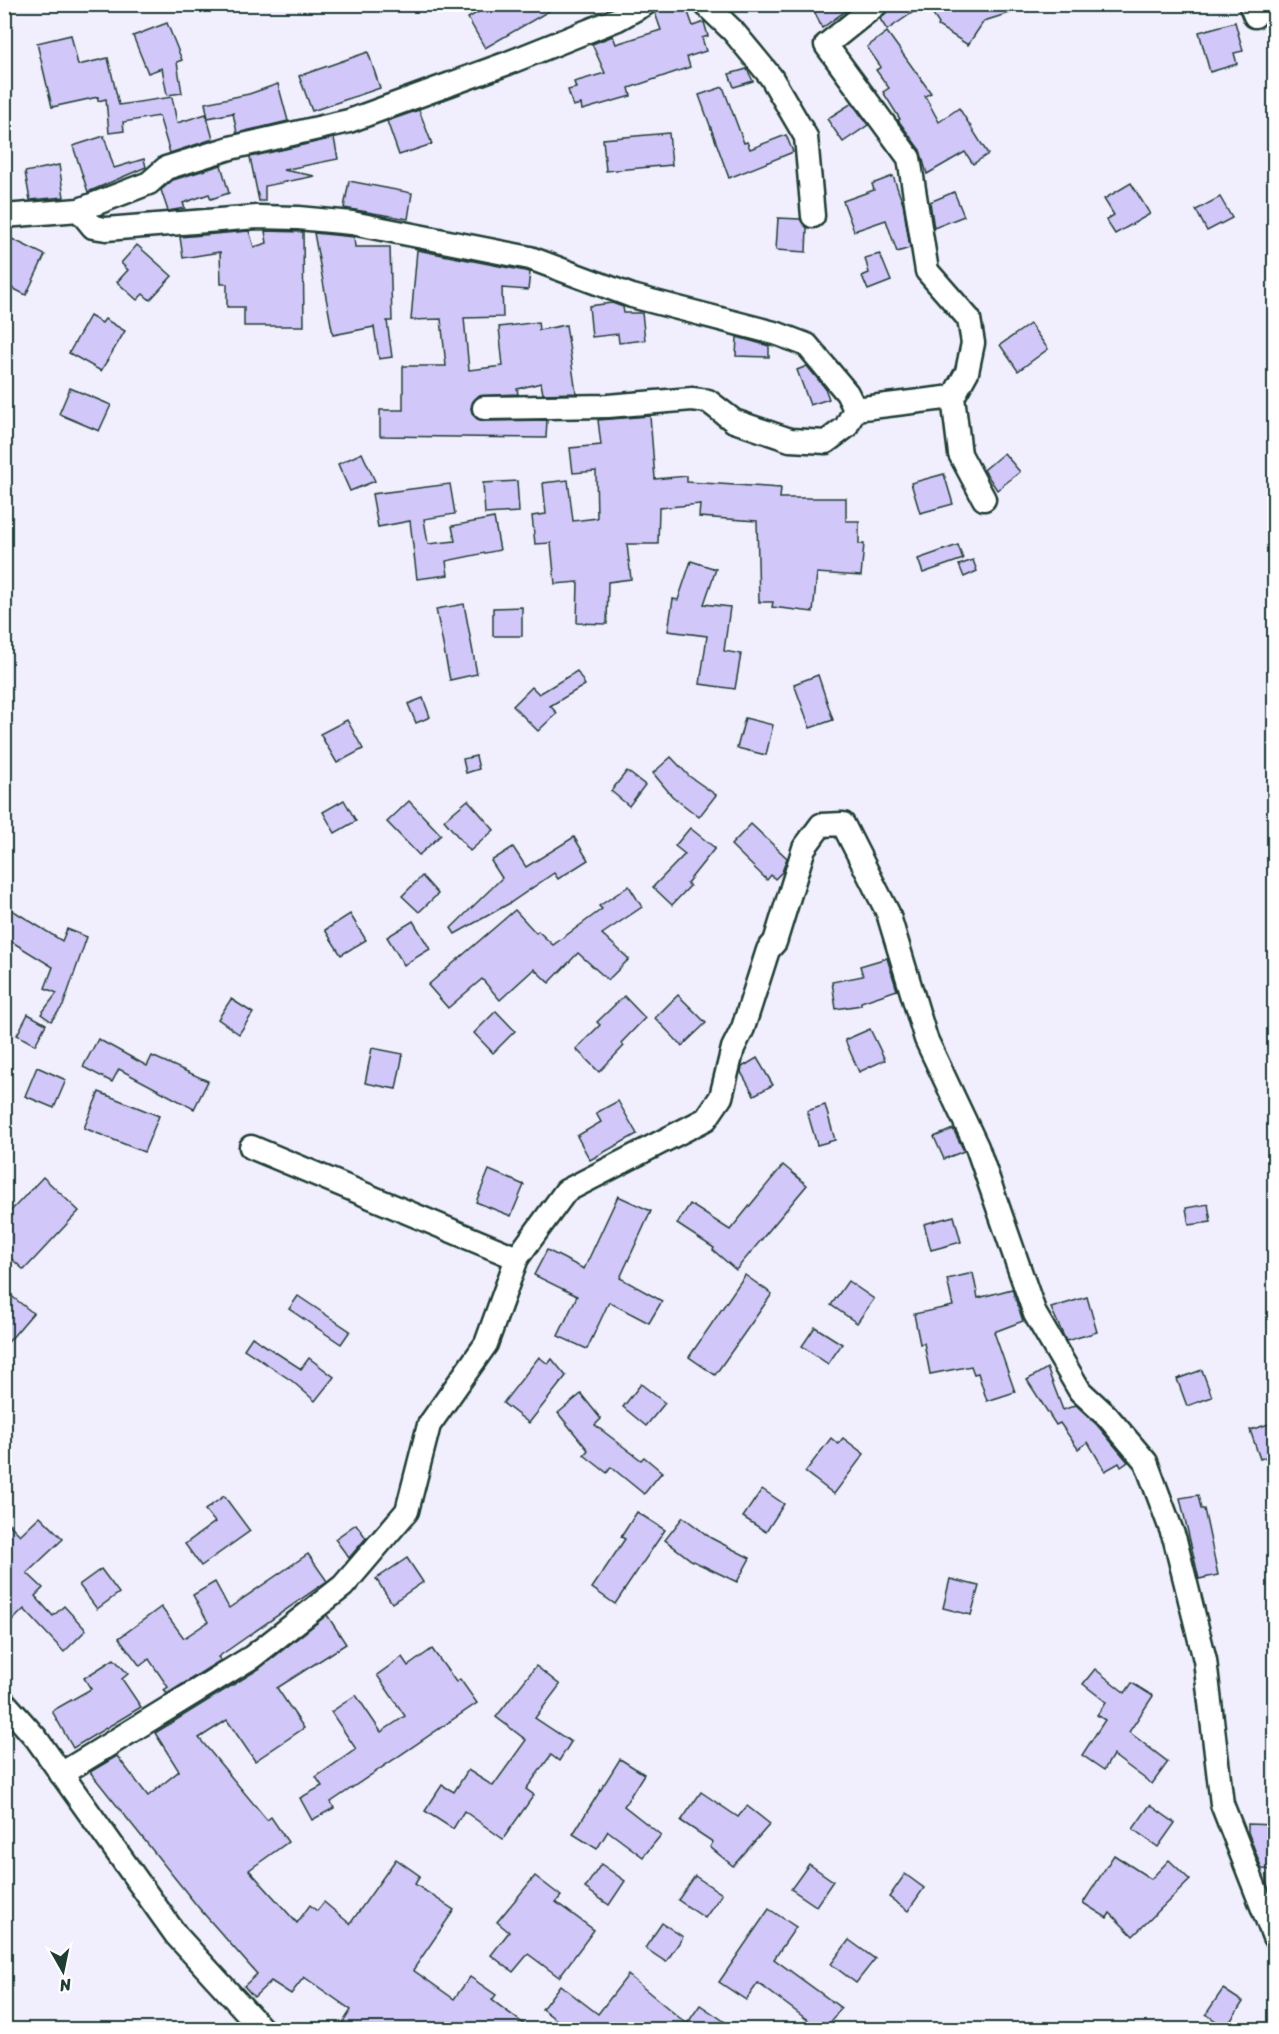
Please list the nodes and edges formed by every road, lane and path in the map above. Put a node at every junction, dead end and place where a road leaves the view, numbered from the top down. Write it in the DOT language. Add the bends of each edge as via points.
graph roads {
  1 [pos="645,4"];
  2 [pos="705,4"];
  3 [pos="877,4"];
  4 [pos="79,210"];
  5 [pos="4,216"];
  6 [pos="813,216"];
  7 [pos="952,397"];
  8 [pos="484,408"];
  9 [pos="855,409"];
  10 [pos="984,499"];
  11 [pos="251,1147"];
  12 [pos="517,1258"];
  13 [pos="4,1702"];
  14 [pos="61,1774"];
  15 [pos="1275,1937"];
  16 [pos="262,2030"];
  1 -- 4 [label="street" via="618,19 508,63 349,121 230,148 166,168 148,183"];
  2 -- 6 [label="street" via="771,77 806,137"];
  3 -- 7 [label="street" via="826,45 909,158 927,271 969,319 973,343 967,372"];
  4 -- 5 [label="street"];
  4 -- 9 [label="street" via="93,227 106,229 257,217 309,219 352,223 530,258 632,296 807,345 847,393"];
  7 -- 9 [label="street"];
  7 -- 10 [label="street" via="960,454"];
  8 -- 9 [label="street" via="700,400 708,401 734,421 790,440 826,442 846,427"];
  11 -- 12 [label="street"];
  12 -- 14 [label="street" via="486,1344 429,1425 407,1511 343,1587 252,1657"];
  12 -- 15 [label="street" via="566,1191 706,1119 721,1097 734,1048 768,950 775,942 804,848 821,825 843,824 888,913 926,1039 978,1147 1035,1314 1080,1391 1146,1462 1175,1540 1205,1660 1222,1804"];
  13 -- 14 [label="street"];
  14 -- 16 [label="street" via="176,1935"];
}
